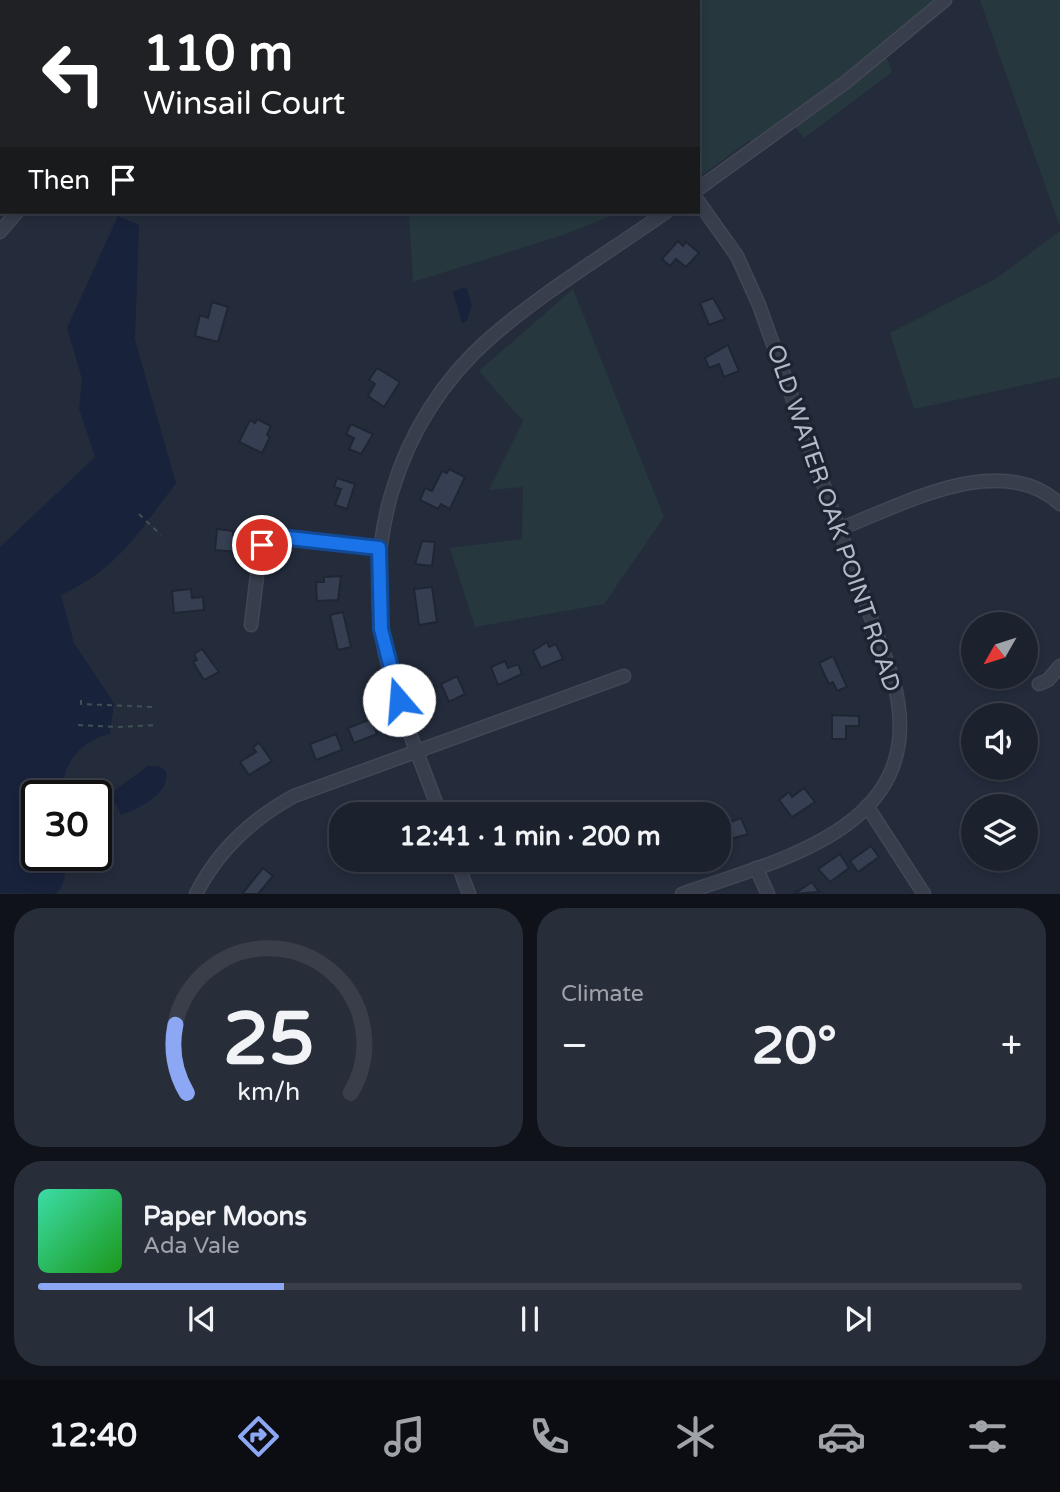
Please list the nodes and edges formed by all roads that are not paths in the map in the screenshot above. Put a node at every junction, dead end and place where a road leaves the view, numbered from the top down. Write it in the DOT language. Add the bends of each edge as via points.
graph roads {
  1 [pos="945,0"];
  2 [pos="700,188"];
  3 [pos="700,204"];
  4 [pos="15,214"];
  5 [pos="663,214"];
  6 [pos="0,232"];
  7 [pos="1060,504"];
  8 [pos="839,529"];
  9 [pos="379,548"];
  10 [pos="251,625"];
  11 [pos="1060,666"];
  12 [pos="624,676"];
  13 [pos="1039,684"];
  14 [pos="417,750"];
  15 [pos="436,802"];
  16 [pos="867,806"];
  17 [pos="756,867"];
  18 [pos="461,872"];
  19 [pos="196,894"];
  20 [pos="469,894"];
  21 [pos="682,894"];
  22 [pos="768,894"];
  23 [pos="923,894"];
  1 -- 2 [label="street" via="839,88"];
  3 -- 8 [label="street, OLD WATER OAK POINT ROAD" via="747,275"];
  4 -- 6 [label="street"];
  5 -- 9 [label="street" via="513,321 464,364 435,399 410,443 387,507"];
  7 -- 8 [label="street" via="1031,486 987,479 957,485"];
  8 -- 16 [label="street, OLD WATER OAK POINT ROAD" via="898,704 894,759"];
  9 -- 10 [label="street" via="280,537 268,540 260,551"];
  9 -- 14 [label="street" via="381,629 390,675"];
  11 -- 13 [label="street"];
  12 -- 14 [label="street"];
  14 -- 15 [label="street"];
  14 -- 19 [label="street" via="316,787 268,811 221,854"];
  16 -- 17 [label="street, OLD WATER OAK POINT ROAD" via="825,841"];
  16 -- 23 [label="street"];
  17 -- 21 [label="street, OLD WATER OAK POINT ROAD"];
  17 -- 22 [label="street"];
  18 -- 20 [label="street"];
}
